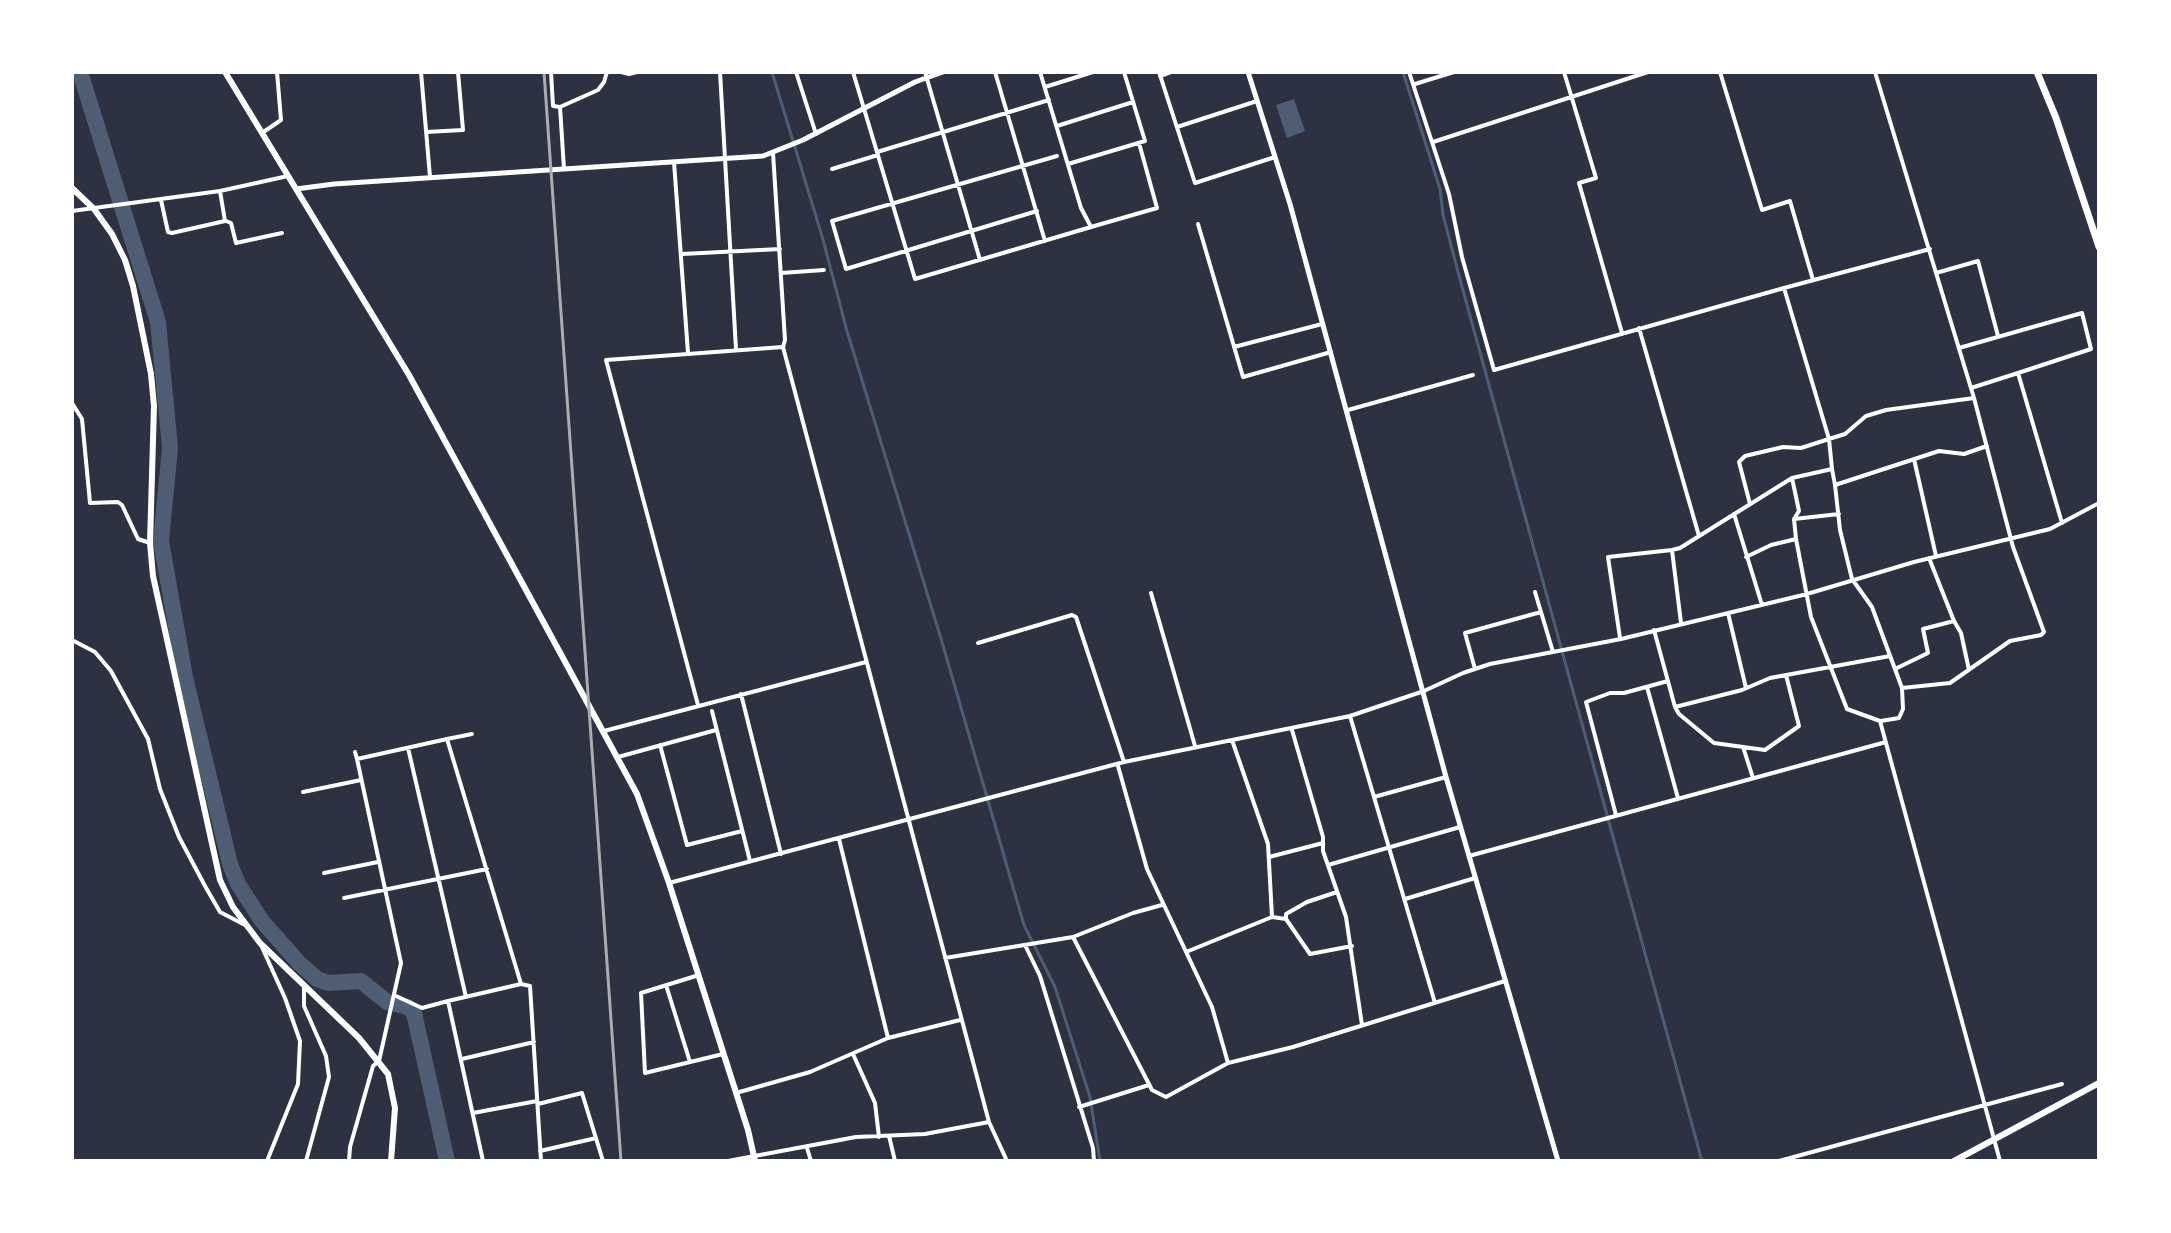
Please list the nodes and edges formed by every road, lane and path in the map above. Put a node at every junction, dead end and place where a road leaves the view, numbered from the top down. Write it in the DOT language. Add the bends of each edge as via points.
graph roads {
  1 [pos="225,72"];
  2 [pos="277,72"];
  3 [pos="421,72"];
  4 [pos="458,72"];
  5 [pos="551,72"];
  6 [pos="607,72"];
  7 [pos="621,72"];
  8 [pos="637,72"];
  9 [pos="720,72"];
  10 [pos="796,72"];
  11 [pos="853,72"];
  12 [pos="943,72"];
  13 [pos="995,72"];
  14 [pos="1040,72"];
  15 [pos="1093,72"];
  16 [pos="1124,72"];
  17 [pos="1171,72"];
  18 [pos="1248,72"];
  19 [pos="1409,72"];
  20 [pos="1454,72"];
  21 [pos="1564,72"];
  22 [pos="1648,72"];
  23 [pos="1720,72"];
  24 [pos="1875,72"];
  25 [pos="2037,72"];
  26 [pos="925,74"];
  27 [pos="1159,74"];
  28 [pos="1413,85"];
  29 [pos="1045,87"];
  30 [pos="1572,97"];
  31 [pos="1049,100"];
  32 [pos="1257,101"];
  33 [pos="1133,102"];
  34 [pos="560,107"];
  35 [pos="864,109"];
  36 [pos="1007,112"];
  37 [pos="1057,126"];
  38 [pos="1177,127"];
  39 [pos="942,131"];
  40 [pos="426,132"];
  41 [pos="262,133"];
  42 [pos="816,134"];
  43 [pos="1432,142"];
  44 [pos="1139,143"];
  45 [pos="773,153"];
  46 [pos="877,153"];
  47 [pos="1057,156"];
  48 [pos="1275,157"];
  49 [pos="725,158"];
  50 [pos="674,162"];
  51 [pos="1068,164"];
  52 [pos="1024,166"];
  53 [pos="564,169"];
  54 [pos="832,169"];
  55 [pos="288,176"];
  56 [pos="430,177"];
  57 [pos="958,186"];
  58 [pos="72,188"];
  59 [pos="296,189"];
  60 [pos="220,191"];
  61 [pos="161,200"];
  62 [pos="892,204"];
  63 [pos="94,209"];
  64 [pos="72,211"];
  65 [pos="1037,211"];
  66 [pos="225,221"];
  67 [pos="1198,224"];
  68 [pos="1091,227"];
  69 [pos="971,231"];
  70 [pos="282,233"];
  71 [pos="1045,241"];
  72 [pos="2098,241"];
  73 [pos="780,249"];
  74 [pos="1930,249"];
  75 [pos="906,251"];
  76 [pos="729,252"];
  77 [pos="682,254"];
  78 [pos="980,260"];
  79 [pos="824,270"];
  80 [pos="781,273"];
  81 [pos="1936,273"];
  82 [pos="1813,280"];
  83 [pos="1784,288"];
  84 [pos="1322,324"];
  85 [pos="1639,328"];
  86 [pos="1622,333"];
  87 [pos="1998,336"];
  88 [pos="783,347"];
  89 [pos="1234,347"];
  90 [pos="1959,348"];
  91 [pos="736,350"];
  92 [pos="1331,352"];
  93 [pos="688,353"];
  94 [pos="2018,373"];
  95 [pos="1473,375"];
  96 [pos="1971,388"];
  97 [pos="1974,398"];
  98 [pos="72,403"];
  99 [pos="1348,410"];
  100 [pos="1829,439"];
  101 [pos="1987,446"];
  102 [pos="1914,459"];
  103 [pos="1832,469"];
  104 [pos="1792,478"];
  105 [pos="1835,485"];
  106 [pos="2099,503"];
  107 [pos="1750,504"];
  108 [pos="1734,514"];
  109 [pos="1839,514"];
  110 [pos="1794,519"];
  111 [pos="2062,523"];
  112 [pos="1699,536"];
  113 [pos="1796,539"];
  114 [pos="2012,539"];
  115 [pos="150,543"];
  116 [pos="1672,550"];
  117 [pos="1936,556"];
  118 [pos="1746,557"];
  119 [pos="1929,558"];
  120 [pos="1852,579"];
  121 [pos="1535,592"];
  122 [pos="1151,593"];
  123 [pos="1807,594"];
  124 [pos="1762,605"];
  125 [pos="1541,612"];
  126 [pos="1728,613"];
  127 [pos="1954,621"];
  128 [pos="1681,624"];
  129 [pos="1654,630"];
  130 [pos="1621,639"];
  131 [pos="72,640"];
  132 [pos="978,643"];
  133 [pos="1553,652"];
  134 [pos="1890,656"];
  135 [pos="866,662"];
  136 [pos="1831,667"];
  137 [pos="1475,669"];
  138 [pos="1895,669"];
  139 [pos="1969,670"];
  140 [pos="1786,675"];
  141 [pos="1668,681"];
  142 [pos="1647,687"];
  143 [pos="1746,688"];
  144 [pos="1902,688"];
  145 [pos="1424,691"];
  146 [pos="741,694"];
  147 [pos="698,705"];
  148 [pos="1675,707"];
  149 [pos="712,711"];
  150 [pos="1350,716"];
  151 [pos="1880,721"];
  152 [pos="1291,729"];
  153 [pos="716,730"];
  154 [pos="604,731"];
  155 [pos="472,734"];
  156 [pos="447,739"];
  157 [pos="1232,740"];
  158 [pos="1886,742"];
  159 [pos="660,745"];
  160 [pos="1195,746"];
  161 [pos="1743,747"];
  162 [pos="408,748"];
  163 [pos="618,757"];
  164 [pos="1124,762"];
  165 [pos="1118,766"];
  166 [pos="1446,777"];
  167 [pos="1753,778"];
  168 [pos="361,780"];
  169 [pos="303,792"];
  170 [pos="1374,797"];
  171 [pos="1678,798"];
  172 [pos="1614,816"];
  173 [pos="907,820"];
  174 [pos="1460,827"];
  175 [pos="742,831"];
  176 [pos="839,839"];
  177 [pos="1323,843"];
  178 [pos="1389,848"];
  179 [pos="781,854"];
  180 [pos="1469,856"];
  181 [pos="1269,857"];
  182 [pos="750,861"];
  183 [pos="378,862"];
  184 [pos="1327,865"];
  185 [pos="487,869"];
  186 [pos="324,873"];
  187 [pos="1475,878"];
  188 [pos="438,879"];
  189 [pos="669,883"];
  190 [pos="384,890"];
  191 [pos="1337,892"];
  192 [pos="344,898"];
  193 [pos="1404,899"];
  194 [pos="1162,905"];
  195 [pos="1272,917"];
  196 [pos="1286,919"];
  197 [pos="245,925"];
  198 [pos="1073,937"];
  199 [pos="260,943"];
  200 [pos="1027,945"];
  201 [pos="1352,946"];
  202 [pos="1186,952"];
  203 [pos="945,958"];
  204 [pos="699,975"];
  205 [pos="1505,981"];
  206 [pos="521,984"];
  207 [pos="304,985"];
  208 [pos="666,985"];
  209 [pos="466,997"];
  210 [pos="394,1001"];
  211 [pos="448,1001"];
  212 [pos="1435,1003"];
  213 [pos="960,1020"];
  214 [pos="1362,1025"];
  215 [pos="888,1038"];
  216 [pos="534,1042"];
  217 [pos="723,1054"];
  218 [pos="853,1054"];
  219 [pos="461,1059"];
  220 [pos="379,1061"];
  221 [pos="690,1062"];
  222 [pos="1228,1063"];
  223 [pos="2099,1083"];
  224 [pos="2062,1084"];
  225 [pos="1149,1085"];
  226 [pos="736,1093"];
  227 [pos="538,1102"];
  228 [pos="1986,1103"];
  229 [pos="1080,1107"];
  230 [pos="473,1113"];
  231 [pos="989,1122"];
  232 [pos="889,1136"];
  233 [pos="879,1137"];
  234 [pos="596,1138"];
  235 [pos="1994,1138"];
  236 [pos="807,1147"];
  237 [pos="540,1151"];
  238 [pos="754,1158"];
  239 [pos="267,1161"];
  240 [pos="306,1161"];
  241 [pos="349,1161"];
  242 [pos="391,1161"];
  243 [pos="483,1161"];
  244 [pos="541,1161"];
  245 [pos="603,1161"];
  246 [pos="728,1161"];
  247 [pos="811,1161"];
  248 [pos="895,1161"];
  249 [pos="1007,1161"];
  250 [pos="1094,1161"];
  251 [pos="1558,1161"];
  252 [pos="1779,1161"];
  253 [pos="1954,1161"];
  254 [pos="2000,1161"];
  1 -- 41 [label="main road"];
  2 -- 41 [label="street" via="281,120"];
  3 -- 40 [label="street"];
  4 -- 40 [label="street" via="463,130"];
  5 -- 34 [label="street" via="553,106"];
  6 -- 34 [label="street" via="598,90"];
  7 -- 8 [label="street"];
  9 -- 49 [label="street"];
  10 -- 42 [label="street"];
  11 -- 35 [label="street"];
  12 -- 26 [label="street"];
  13 -- 36 [label="street"];
  14 -- 29 [label="street"];
  15 -- 29 [label="street"];
  16 -- 33 [label="street"];
  17 -- 27 [label="street"];
  18 -- 32 [label="street"];
  19 -- 28 [label="street"];
  20 -- 28 [label="street"];
  21 -- 30 [label="street"];
  22 -- 30 [label="street"];
  23 -- 82 [label="street" via="1762,210 1790,201"];
  24 -- 74 [label="street"];
  25 -- 72 [label="highway"];
  26 -- 35 [label="street"];
  26 -- 39 [label="street"];
  27 -- 38 [label="street"];
  28 -- 43 [label="street"];
  29 -- 31 [label="street"];
  30 -- 43 [label="street"];
  30 -- 86 [label="street" via="1596,178 1579,183"];
  31 -- 36 [label="street"];
  31 -- 37 [label="street"];
  32 -- 38 [label="street"];
  32 -- 48 [label="street"];
  33 -- 37 [label="street"];
  33 -- 44 [label="street" via="1145,141"];
  34 -- 53 [label="street"];
  35 -- 42 [label="street"];
  35 -- 46 [label="street"];
  36 -- 39 [label="street"];
  36 -- 52 [label="street"];
  37 -- 51 [label="street"];
  38 -- 48 [label="street" via="1195,183"];
  39 -- 46 [label="street"];
  39 -- 57 [label="street"];
  40 -- 56 [label="street"];
  41 -- 55 [label="main road"];
  42 -- 45 [label="street"];
  43 -- 86 [label="street" via="1494,370"];
  44 -- 51 [label="street"];
  44 -- 68 [label="street" via="1157,208"];
  45 -- 49 [label="street"];
  45 -- 73 [label="street"];
  46 -- 54 [label="street"];
  46 -- 62 [label="street"];
  47 -- 52 [label="street"];
  48 -- 84 [label="street"];
  49 -- 50 [label="street"];
  49 -- 76 [label="street"];
  50 -- 53 [label="street"];
  50 -- 77 [label="street"];
  51 -- 68 [label="street"];
  52 -- 57 [label="street"];
  52 -- 65 [label="street"];
  53 -- 56 [label="street"];
  55 -- 59 [label="main road"];
  55 -- 60 [label="street"];
  56 -- 59 [label="street"];
  57 -- 62 [label="street"];
  57 -- 69 [label="street"];
  58 -- 63 [label="main road"];
  59 -- 154 [label="main road" via="409,375"];
  60 -- 61 [label="street"];
  60 -- 66 [label="street"];
  61 -- 63 [label="street"];
  61 -- 66 [label="street" via="168,232"];
  62 -- 75 [label="street"];
  62 -- 75 [label="street" via="832,221 846,269"];
  63 -- 64 [label="street"];
  63 -- 115 [label="main road" via="125,260 151,374"];
  65 -- 69 [label="street"];
  65 -- 71 [label="street"];
  66 -- 70 [label="street" via="231,223 236,243"];
  67 -- 89 [label="street"];
  68 -- 71 [label="street"];
  69 -- 75 [label="street"];
  69 -- 78 [label="street"];
  71 -- 78 [label="street"];
  73 -- 76 [label="street"];
  73 -- 80 [label="street"];
  74 -- 81 [label="street"];
  74 -- 82 [label="street"];
  75 -- 78 [label="street" via="915,279"];
  76 -- 77 [label="street"];
  76 -- 91 [label="street"];
  77 -- 93 [label="street"];
  79 -- 80 [label="street"];
  80 -- 88 [label="street"];
  81 -- 87 [label="street" via="1978,261"];
  81 -- 90 [label="street"];
  82 -- 83 [label="street"];
  83 -- 85 [label="street"];
  83 -- 100 [label="street"];
  84 -- 89 [label="street"];
  84 -- 92 [label="street"];
  85 -- 86 [label="street"];
  85 -- 112 [label="street"];
  87 -- 90 [label="street"];
  87 -- 94 [label="street" via="2082,313 2091,349"];
  88 -- 91 [label="street"];
  88 -- 135 [label="street"];
  89 -- 92 [label="street" via="1243,377"];
  90 -- 96 [label="street"];
  91 -- 93 [label="street"];
  92 -- 99 [label="street"];
  93 -- 147 [label="street" via="606,360"];
  94 -- 96 [label="street"];
  94 -- 111 [label="street"];
  95 -- 99 [label="street"];
  96 -- 97 [label="street"];
  97 -- 100 [label="street" via="1886,410"];
  97 -- 101 [label="street"];
  98 -- 115 [label="street" via="82,419 90,503 118,502 138,539"];
  99 -- 145 [label="street"];
  100 -- 103 [label="street"];
  100 -- 107 [label="street" via="1745,456 1739,462"];
  101 -- 102 [label="street"];
  101 -- 114 [label="street"];
  102 -- 105 [label="street"];
  102 -- 117 [label="street"];
  103 -- 104 [label="street"];
  103 -- 105 [label="street"];
  104 -- 107 [label="street"];
  104 -- 110 [label="street" via="1799,511"];
  105 -- 109 [label="street"];
  106 -- 111 [label="street"];
  107 -- 108 [label="street"];
  108 -- 112 [label="street"];
  108 -- 118 [label="street"];
  109 -- 110 [label="street"];
  109 -- 120 [label="street"];
  110 -- 113 [label="street"];
  111 -- 114 [label="street"];
  112 -- 116 [label="street"];
  113 -- 118 [label="street"];
  113 -- 123 [label="street"];
  114 -- 117 [label="street"];
  114 -- 139 [label="street" via="2044,632 2010,641"];
  115 -- 197 [label="main road" via="220,880"];
  116 -- 128 [label="street"];
  116 -- 130 [label="street" via="1608,557"];
  117 -- 119 [label="street"];
  118 -- 124 [label="street"];
  119 -- 120 [label="street"];
  119 -- 127 [label="street"];
  120 -- 123 [label="street"];
  120 -- 134 [label="street" via="1872,607"];
  121 -- 125 [label="street"];
  122 -- 160 [label="street"];
  123 -- 124 [label="street"];
  123 -- 136 [label="street"];
  124 -- 126 [label="street"];
  125 -- 133 [label="street"];
  125 -- 137 [label="street" via="1465,633"];
  126 -- 128 [label="street"];
  126 -- 143 [label="street"];
  127 -- 138 [label="street" via="1923,629 1928,653"];
  127 -- 139 [label="street"];
  128 -- 129 [label="street"];
  129 -- 130 [label="street"];
  129 -- 141 [label="street"];
  130 -- 133 [label="street"];
  131 -- 197 [label="street" via="95,652 111,671 148,739 179,837 220,912"];
  132 -- 164 [label="street" via="1076,617"];
  133 -- 137 [label="street"];
  134 -- 136 [label="street"];
  134 -- 138 [label="street"];
  135 -- 146 [label="street"];
  135 -- 173 [label="street"];
  136 -- 140 [label="street"];
  136 -- 151 [label="street" via="1847,709"];
  137 -- 145 [label="street"];
  138 -- 144 [label="street"];
  139 -- 144 [label="street" via="1950,683"];
  140 -- 143 [label="street"];
  140 -- 161 [label="street" via="1799,726 1765,750"];
  141 -- 142 [label="street"];
  141 -- 148 [label="street"];
  142 -- 171 [label="street"];
  142 -- 172 [label="street" via="1586,702"];
  143 -- 148 [label="street"];
  144 -- 151 [label="street" via="1899,718"];
  145 -- 150 [label="street"];
  145 -- 166 [label="street"];
  146 -- 147 [label="street"];
  146 -- 179 [label="street"];
  147 -- 154 [label="street"];
  148 -- 161 [label="street" via="1714,743"];
  149 -- 153 [label="street"];
  150 -- 152 [label="street"];
  150 -- 170 [label="street"];
  151 -- 158 [label="street"];
  152 -- 157 [label="street"];
  152 -- 177 [label="street"];
  153 -- 159 [label="street"];
  153 -- 175 [label="street"];
  154 -- 163 [label="main road"];
  155 -- 156 [label="street"];
  156 -- 162 [label="street"];
  156 -- 185 [label="street"];
  157 -- 160 [label="street"];
  157 -- 181 [label="street"];
  158 -- 167 [label="street"];
  158 -- 228 [label="street"];
  159 -- 163 [label="street"];
  159 -- 175 [label="street" via="687,845"];
  160 -- 164 [label="street"];
  161 -- 167 [label="street"];
  162 -- 168 [label="street" via="356,756"];
  162 -- 188 [label="street"];
  163 -- 189 [label="main road"];
  164 -- 165 [label="street"];
  165 -- 173 [label="street"];
  165 -- 194 [label="street"];
  166 -- 170 [label="street"];
  166 -- 174 [label="street"];
  167 -- 171 [label="street"];
  168 -- 169 [label="street"];
  168 -- 183 [label="street"];
  170 -- 178 [label="street"];
  171 -- 172 [label="street"];
  172 -- 180 [label="street"];
  173 -- 176 [label="street"];
  173 -- 203 [label="street"];
  174 -- 178 [label="street"];
  174 -- 180 [label="street"];
  175 -- 182 [label="street"];
  176 -- 179 [label="street"];
  176 -- 215 [label="street"];
  177 -- 181 [label="street"];
  177 -- 184 [label="street"];
  178 -- 184 [label="street"];
  178 -- 193 [label="street"];
  179 -- 182 [label="street"];
  180 -- 187 [label="street"];
  181 -- 195 [label="street"];
  182 -- 189 [label="street"];
  183 -- 186 [label="street"];
  183 -- 190 [label="street"];
  184 -- 191 [label="street"];
  185 -- 188 [label="street"];
  185 -- 206 [label="street"];
  187 -- 193 [label="street"];
  187 -- 205 [label="street"];
  188 -- 190 [label="street"];
  188 -- 209 [label="street"];
  189 -- 204 [label="main road"];
  190 -- 192 [label="street"];
  190 -- 210 [label="street" via="401,963"];
  191 -- 196 [label="street" via="1307,902"];
  191 -- 201 [label="street"];
  193 -- 212 [label="street"];
  194 -- 198 [label="street"];
  194 -- 202 [label="street"];
  195 -- 196 [label="street"];
  195 -- 202 [label="street"];
  196 -- 201 [label="street" via="1310,954"];
  197 -- 199 [label="main road"];
  198 -- 200 [label="street"];
  198 -- 225 [label="street"];
  199 -- 207 [label="main road"];
  199 -- 239 [label="street" via="300,1041 298,1084"];
  200 -- 203 [label="street"];
  200 -- 229 [label="street"];
  201 -- 214 [label="street"];
  202 -- 222 [label="street" via="1212,1007"];
  203 -- 213 [label="street"];
  204 -- 208 [label="street"];
  204 -- 217 [label="main road"];
  205 -- 212 [label="street"];
  205 -- 251 [label="street"];
  206 -- 209 [label="street"];
  206 -- 216 [label="street" via="530,986"];
  207 -- 220 [label="main road"];
  207 -- 240 [label="street" via="304,1006 326,1056 329,1077"];
  208 -- 221 [label="street"];
  208 -- 221 [label="street" via="641,993 645,1073"];
  209 -- 211 [label="street"];
  210 -- 211 [label="street" via="422,1008"];
  210 -- 220 [label="street"];
  211 -- 219 [label="street"];
  212 -- 214 [label="street"];
  213 -- 215 [label="street"];
  213 -- 231 [label="street"];
  214 -- 222 [label="street"];
  215 -- 218 [label="street"];
  216 -- 219 [label="street"];
  216 -- 227 [label="street"];
  217 -- 221 [label="street"];
  217 -- 226 [label="main road"];
  218 -- 226 [label="street"];
  218 -- 233 [label="street" via="875,1103"];
  219 -- 230 [label="street"];
  220 -- 241 [label="street" via="373,1066"];
  220 -- 242 [label="main road" via="388,1074 395,1108"];
  222 -- 225 [label="street" via="1166,1097"];
  223 -- 235 [label="main road"];
  224 -- 228 [label="street"];
  225 -- 229 [label="street"];
  226 -- 238 [label="main road"];
  227 -- 230 [label="street"];
  227 -- 234 [label="street" via="582,1093"];
  227 -- 237 [label="street"];
  228 -- 235 [label="street"];
  228 -- 252 [label="street"];
  229 -- 250 [label="street"];
  230 -- 243 [label="street"];
  231 -- 232 [label="street"];
  231 -- 249 [label="street"];
  232 -- 233 [label="street"];
  232 -- 248 [label="street"];
  233 -- 236 [label="street"];
  234 -- 237 [label="street"];
  234 -- 245 [label="street"];
  235 -- 253 [label="main road"];
  235 -- 254 [label="street"];
  236 -- 238 [label="street"];
  236 -- 247 [label="street"];
  237 -- 244 [label="street"];
  238 -- 246 [label="street"];
}
